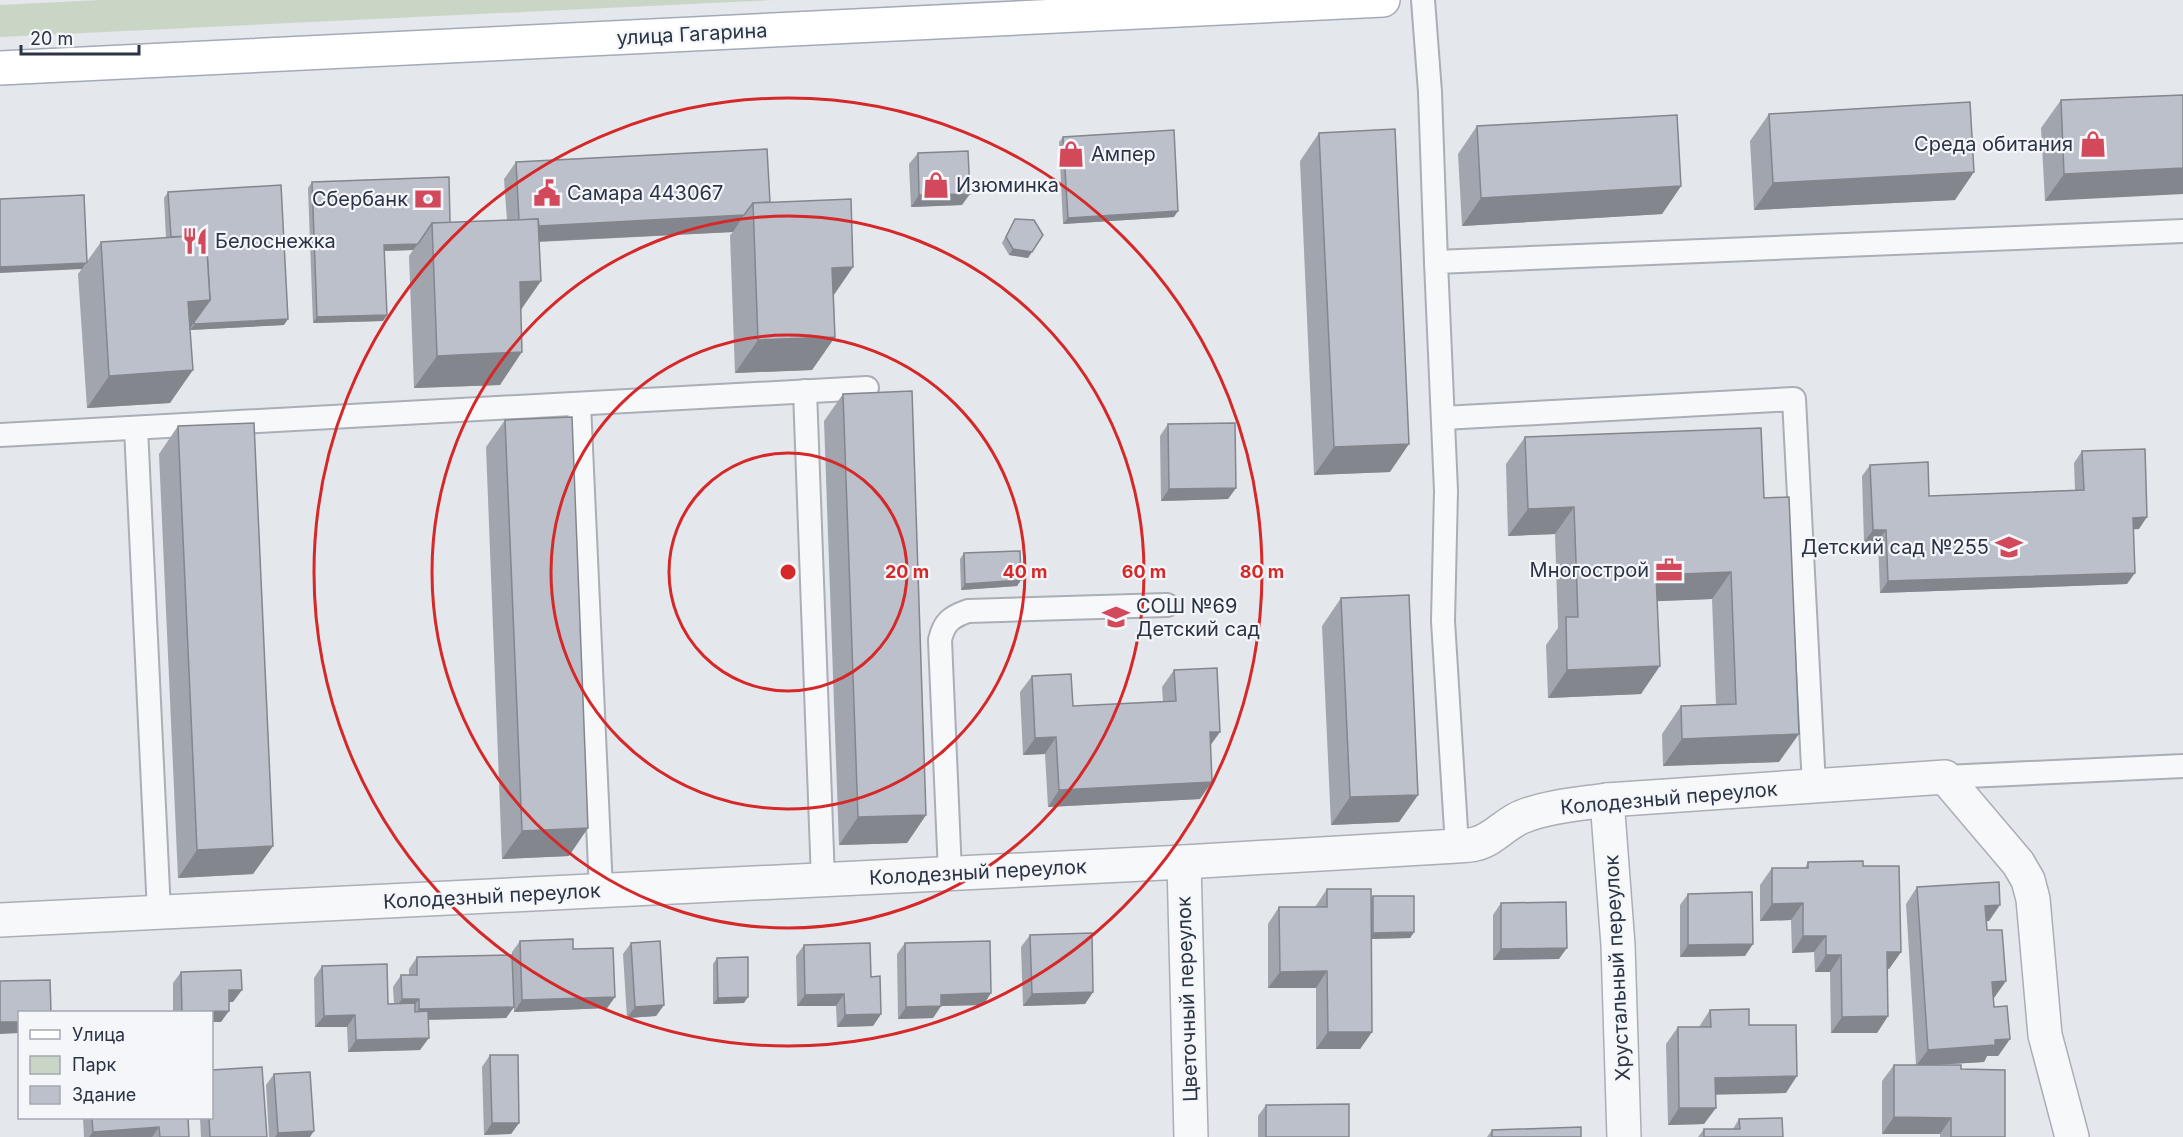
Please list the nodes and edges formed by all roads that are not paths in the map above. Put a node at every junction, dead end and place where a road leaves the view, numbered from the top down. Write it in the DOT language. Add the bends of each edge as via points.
graph roads {
  1 [pos="1383,0"];
  2 [pos="1423,0"];
  3 [pos="0,68"];
  4 [pos="2183,231"];
  5 [pos="1436,262"];
  6 [pos="867,388"];
  7 [pos="805,391"];
  8 [pos="579,404"];
  9 [pos="1443,418"];
  10 [pos="136,428"];
  11 [pos="0,435"];
  12 [pos="1167,605"];
  13 [pos="2183,766"];
  14 [pos="1945,777"];
  15 [pos="1814,786"];
  16 [pos="1607,800"];
  17 [pos="1457,846"];
  18 [pos="1184,862"];
  19 [pos="950,873"];
  20 [pos="824,880"];
  21 [pos="601,890"];
  22 [pos="159,912"];
  23 [pos="0,920"];
  24 [pos="1191,1137"];
  25 [pos="1624,1137"];
  26 [pos="2072,1137"];
  1 -- 3 [label="main road, улица Гагарина"];
  2 -- 5 [label="lane"];
  4 -- 5 [label="lane"];
  5 -- 9 [label="lane"];
  6 -- 7 [label="lane"];
  7 -- 8 [label="lane"];
  7 -- 20 [label="lane"];
  8 -- 10 [label="lane"];
  8 -- 21 [label="lane"];
  9 -- 15 [label="lane" via="1794,399"];
  9 -- 17 [label="lane" via="1443,621"];
  10 -- 11 [label="lane"];
  10 -- 22 [label="lane"];
  12 -- 19 [label="lane" via="968,611 951,617 940,640"];
  13 -- 14 [label="lane"];
  14 -- 15 [label="street, Колодезный переулок"];
  14 -- 26 [label="street" via="2018,862 2028,880 2034,899 2045,1035"];
  15 -- 16 [label="street, Колодезный переулок"];
  16 -- 17 [label="street, Колодезный переулок" via="1523,816 1476,844"];
  16 -- 25 [label="street, Хрустальный переулок" via="1618,945"];
  17 -- 18 [label="street, Колодезный переулок"];
  18 -- 19 [label="street, Колодезный переулок"];
  18 -- 24 [label="street, Цветочный переулок"];
  19 -- 20 [label="street, Колодезный переулок"];
  20 -- 21 [label="street, Колодезный переулок"];
  21 -- 22 [label="street, Колодезный переулок"];
  22 -- 23 [label="street, Колодезный переулок"];
}
